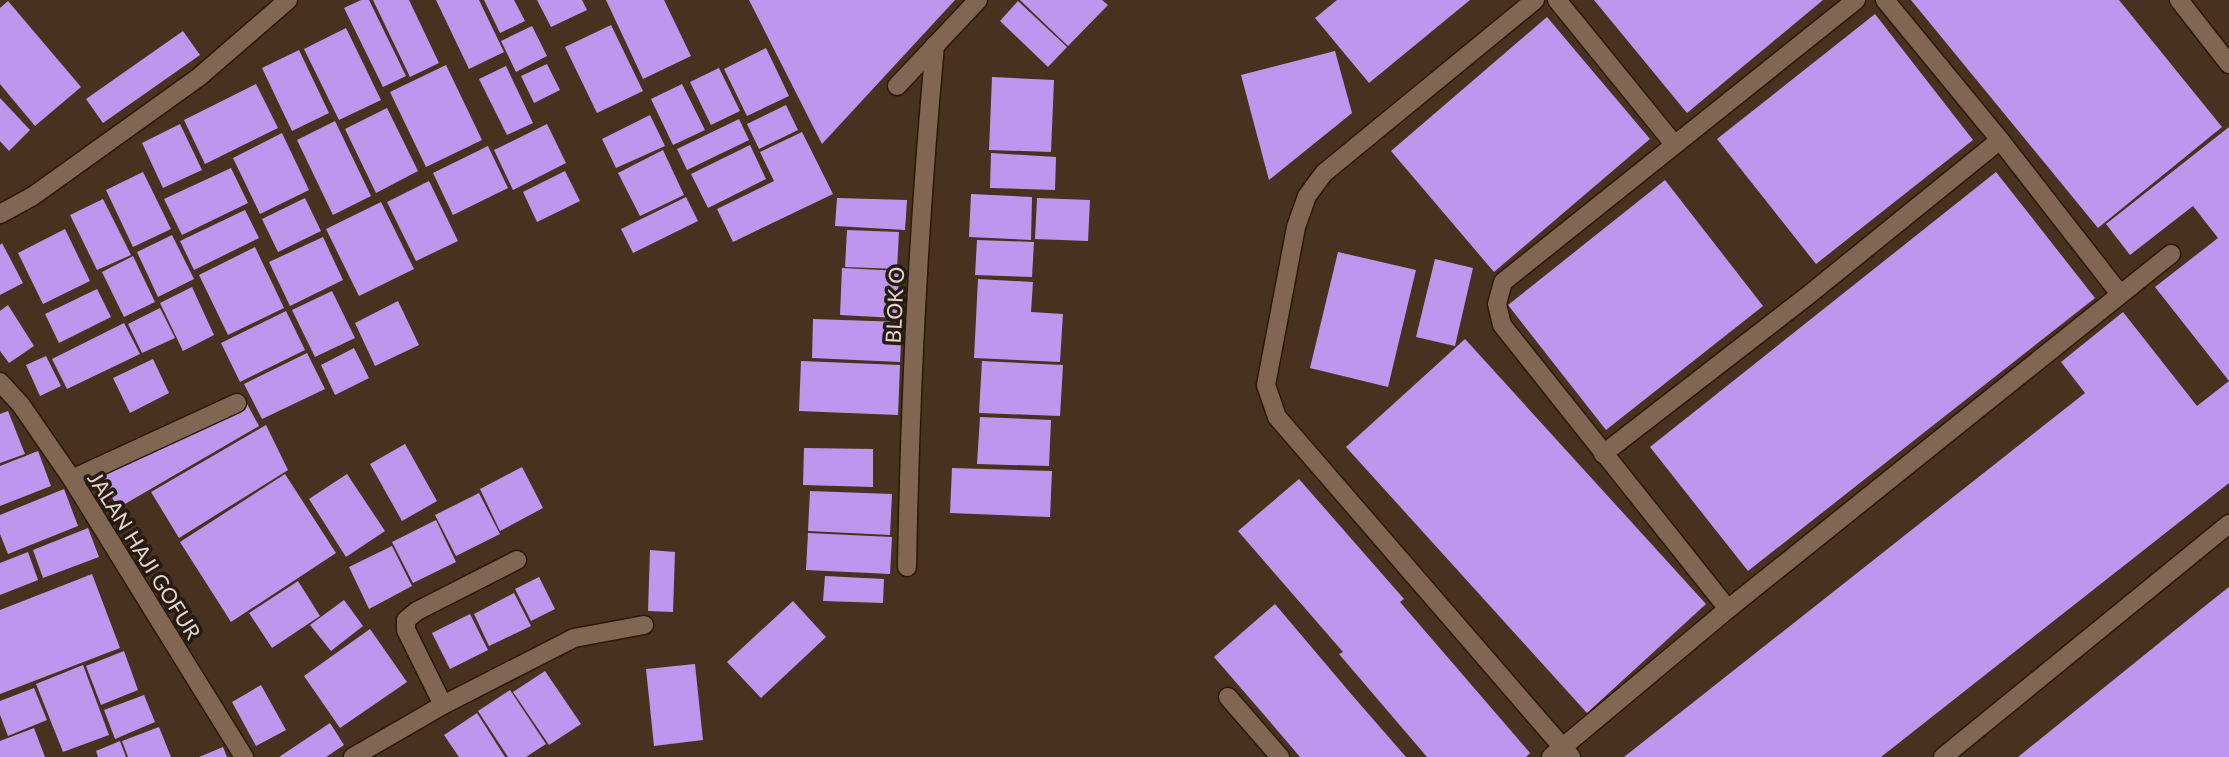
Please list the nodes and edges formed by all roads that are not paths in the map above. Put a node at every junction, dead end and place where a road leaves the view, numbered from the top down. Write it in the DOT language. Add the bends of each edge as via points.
graph roads {
  1 [pos="288,0"];
  2 [pos="978,0"];
  3 [pos="1535,0"];
  4 [pos="1557,0"];
  5 [pos="1856,0"];
  6 [pos="1885,0"];
  7 [pos="2179,0"];
  8 [pos="935,44"];
  9 [pos="2229,64"];
  10 [pos="897,86"];
  11 [pos="2000,140"];
  12 [pos="1674,144"];
  13 [pos="0,214"];
  14 [pos="2171,254"];
  15 [pos="2120,294"];
  16 [pos="0,382"];
  17 [pos="237,403"];
  18 [pos="1603,454"];
  19 [pos="72,479"];
  20 [pos="2229,524"];
  21 [pos="517,559"];
  22 [pos="907,568"];
  23 [pos="1728,610"];
  24 [pos="644,625"];
  25 [pos="1228,697"];
  26 [pos="443,705"];
  27 [pos="1561,754"];
  28 [pos="244,757"];
  29 [pos="353,757"];
  30 [pos="1280,757"];
  31 [pos="1943,757"];
  1 -- 13 [label="street" via="199,77 33,196"];
  2 -- 8 [label="street"];
  3 -- 27 [label="street" via="1324,173 1307,196 1296,227 1266,385 1278,417"];
  4 -- 12 [label="street"];
  5 -- 12 [label="street"];
  6 -- 11 [label="street"];
  7 -- 9 [label="street"];
  8 -- 10 [label="street"];
  8 -- 22 [label="street, BLOK O" via="908,468"];
  11 -- 15 [label="street"];
  11 -- 18 [label="street"];
  12 -- 18 [label="street" via="1503,282 1497,304 1502,326"];
  14 -- 15 [label="street"];
  15 -- 23 [label="street"];
  16 -- 19 [label="street, JALAN HAJI GOFUR"];
  17 -- 19 [label="street"];
  18 -- 23 [label="street"];
  19 -- 28 [label="street, JALAN HAJI GOFUR"];
  20 -- 31 [label="street"];
  21 -- 26 [label="street" via="406,620 406,630"];
  23 -- 27 [label="street"];
  24 -- 26 [label="street" via="574,638"];
  25 -- 30 [label="street"];
  26 -- 29 [label="street"];
}
